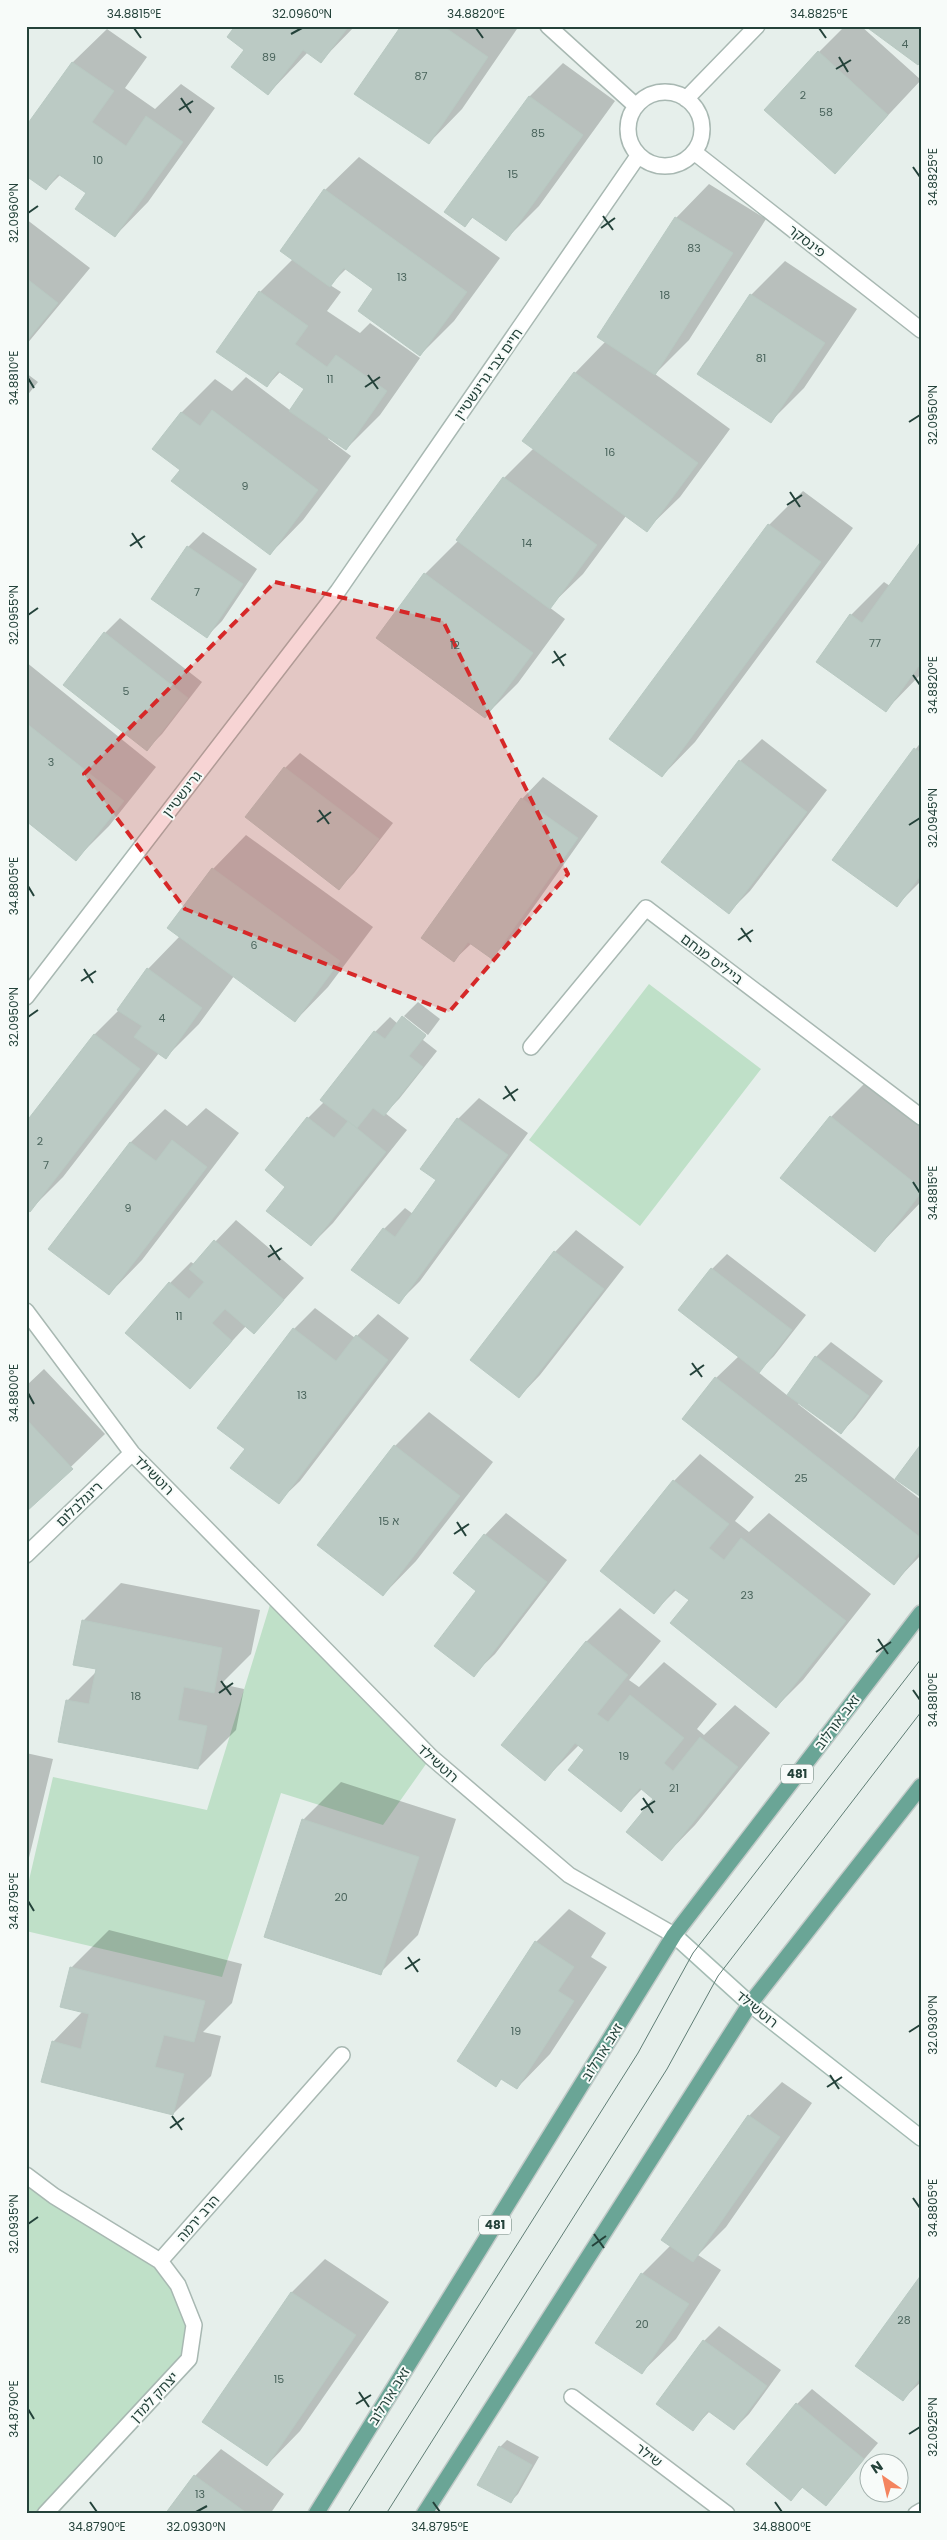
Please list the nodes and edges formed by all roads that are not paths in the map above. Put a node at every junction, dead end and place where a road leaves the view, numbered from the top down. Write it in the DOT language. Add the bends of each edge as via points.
graph roads {
  1 [pos="548,26"];
  2 [pos="757,26"];
  3 [pos="686,99"];
  4 [pos="636,106"];
  5 [pos="694,152"];
  6 [pos="638,156"];
  7 [pos="921,330"];
  8 [pos="338,591"];
  9 [pos="26,997"];
  10 [pos="531,1047"];
  11 [pos="921,1117"];
  12 [pos="26,1311"];
  13 [pos="132,1453"];
  14 [pos="26,1555"];
  15 [pos="921,1613"];
  16 [pos="921,1786"];
  17 [pos="674,1935"];
  18 [pos="750,2004"];
  19 [pos="342,2054"];
  20 [pos="921,2138"];
  21 [pos="26,2175"];
  22 [pos="160,2261"];
  23 [pos="572,2397"];
  24 [pos="921,2511"];
  25 [pos="45,2514"];
  26 [pos="316,2514"];
  27 [pos="424,2514"];
  28 [pos="726,2514"];
  29 [pos="916,2514"];
  1 -- 4 [label="street"];
  2 -- 3 [label="street"];
  3 -- 4 [label="street" via="665,92 644,98"];
  3 -- 5 [label="street" via="695,107 702,130"];
  4 -- 6 [label="street" via="628,126 630,143"];
  5 -- 6 [label="street" via="673,166 650,164"];
  5 -- 7 [label="street, פינסקר"];
  6 -- 8 [label="street, חיים צבי גרינשטיין"];
  8 -- 9 [label="street, גרינשטיין"];
  10 -- 11 [label="street, בייליס מנחם" via="646,908"];
  12 -- 13 [label="street, רוטשילד"];
  13 -- 14 [label="street, רינגלבלום"];
  13 -- 17 [label="street, רוטשילד" via="431,1757 569,1875"];
  15 -- 17 [label="main road, זאב אורלוב / 481"];
  16 -- 18 [label="main road"];
  17 -- 18 [label="street, רוטשילד"];
  17 -- 26 [label="main road, זאב אורלוב / 481"];
  18 -- 20 [label="street, רוטשילד"];
  18 -- 27 [label="main road"];
  19 -- 22 [label="street, הרב ירמה"];
  21 -- 22 [label="street" via="54,2196"];
  22 -- 25 [label="street, יצחק למדן" via="178,2285 194,2325 189,2359"];
  23 -- 28 [label="street, שילר"];
  24 -- 29 [label="street"];
}
